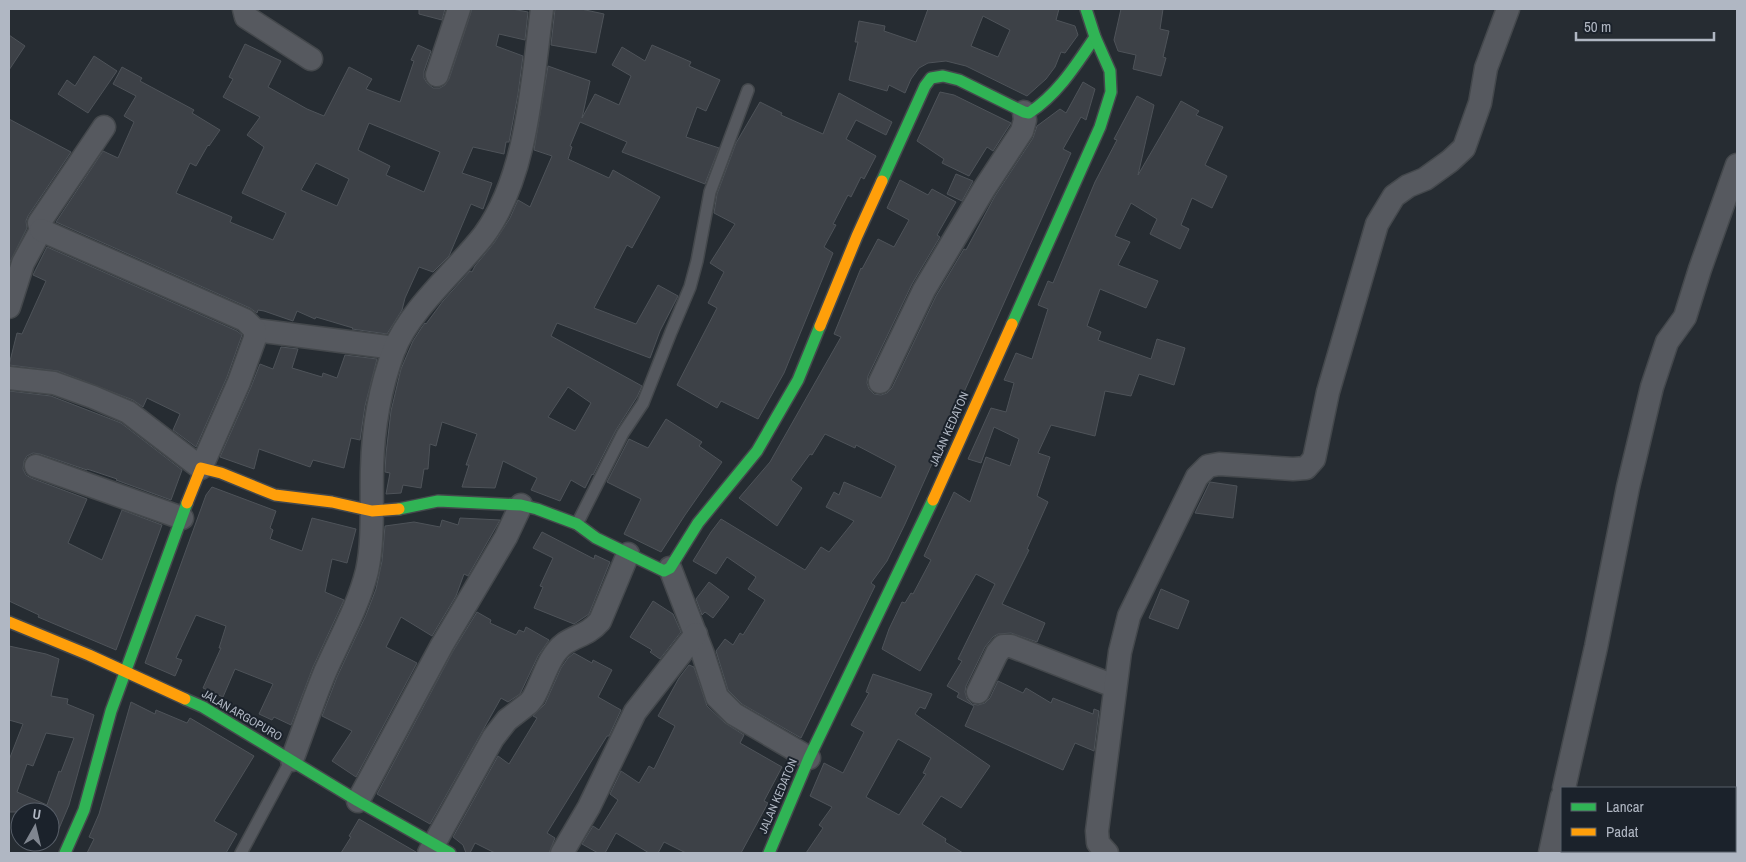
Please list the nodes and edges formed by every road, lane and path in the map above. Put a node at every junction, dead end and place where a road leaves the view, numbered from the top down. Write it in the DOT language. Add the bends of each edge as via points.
graph roads {
  1 [pos="244,9"];
  2 [pos="459,9"];
  3 [pos="542,9"];
  4 [pos="1086,9"];
  5 [pos="1508,9"];
  6 [pos="1095,37"];
  7 [pos="310,59"];
  8 [pos="437,75"];
  9 [pos="748,90"];
  10 [pos="1024,112"];
  11 [pos="104,127"];
  12 [pos="1737,165"];
  13 [pos="41,230"];
  14 [pos="9,307"];
  15 [pos="255,330"];
  16 [pos="395,348"];
  17 [pos="9,378"];
  18 [pos="880,382"];
  19 [pos="36,466"];
  20 [pos="201,468"];
  21 [pos="521,505"];
  22 [pos="372,511"];
  23 [pos="182,518"];
  24 [pos="577,524"];
  25 [pos="628,554"];
  26 [pos="670,568"];
  27 [pos="9,622"];
  28 [pos="696,634"];
  29 [pos="126,672"];
  30 [pos="1114,686"];
  31 [pos="978,692"];
  32 [pos="809,758"];
  33 [pos="292,760"];
  34 [pos="1564,787"];
  35 [pos="358,800"];
  36 [pos="1561,802"];
  37 [pos="438,850"];
  38 [pos="65,853"];
  39 [pos="241,853"];
  40 [pos="562,853"];
  41 [pos="769,853"];
  42 [pos="1107,853"];
  43 [pos="1550,853"];
  1 -- 7 [label="street" via="246,17"];
  2 -- 8 [label="street"];
  3 -- 16 [label="street" via="522,146 506,192 484,235 413,317"];
  4 -- 6 [label="street, JALAN KEDATON"];
  5 -- 30 [label="street" via="1486,68 1480,103 1464,148 1425,179 1394,196 1377,224 1328,392 1314,459 1306,468 1293,470 1219,464 1208,466 1197,477 1129,616"];
  6 -- 10 [label="street" via="1047,99 1030,113"];
  6 -- 32 [label="street, JALAN KEDATON" via="1111,81 1100,127 919,531"];
  9 -- 24 [label="lane" via="710,192 690,286 648,392 623,433"];
  10 -- 18 [label="street" via="1022,130 924,290"];
  10 -- 26 [label="street" via="959,80 943,76 931,78 857,236 798,380 757,451 698,523"];
  11 -- 13 [label="street" via="39,223"];
  12 -- 34 [label="street" via="1685,317 1667,342 1652,387"];
  13 -- 14 [label="street" via="23,263"];
  13 -- 15 [label="street" via="245,320"];
  15 -- 16 [label="street"];
  15 -- 20 [label="street" via="239,382"];
  16 -- 22 [label="street" via="376,416"];
  17 -- 20 [label="street" via="54,383 128,412"];
  19 -- 23 [label="street"];
  20 -- 22 [label="street" via="275,495"];
  20 -- 23 [label="street"];
  21 -- 22 [label="street" via="438,501"];
  21 -- 24 [label="street"];
  21 -- 35 [label="street"];
  22 -- 33 [label="street" via="367,570 354,610 325,672"];
  23 -- 29 [label="street"];
  24 -- 25 [label="street"];
  25 -- 26 [label="street" via="664,571"];
  25 -- 37 [label="street" via="600,621 593,630 565,644 555,654 533,698 507,720 493,738"];
  26 -- 28 [label="street"];
  27 -- 29 [label="street, JALAN ARGOPURO"];
  28 -- 32 [label="street" via="717,697 734,714"];
  28 -- 40 [label="street" via="636,712 589,808"];
  29 -- 33 [label="street, JALAN ARGOPURO" via="203,707"];
  29 -- 38 [label="street" via="111,711 84,810"];
  30 -- 31 [label="street" via="1011,646 1003,646"];
  30 -- 42 [label="street" via="1097,831 1098,843"];
  32 -- 41 [label="street, JALAN KEDATON"];
  33 -- 35 [label="street, JALAN ARGOPURO"];
  33 -- 39 [label="lane"];
  35 -- 37 [label="street, JALAN ARGOPURO"];
  36 -- 43 [label="street"];
}
